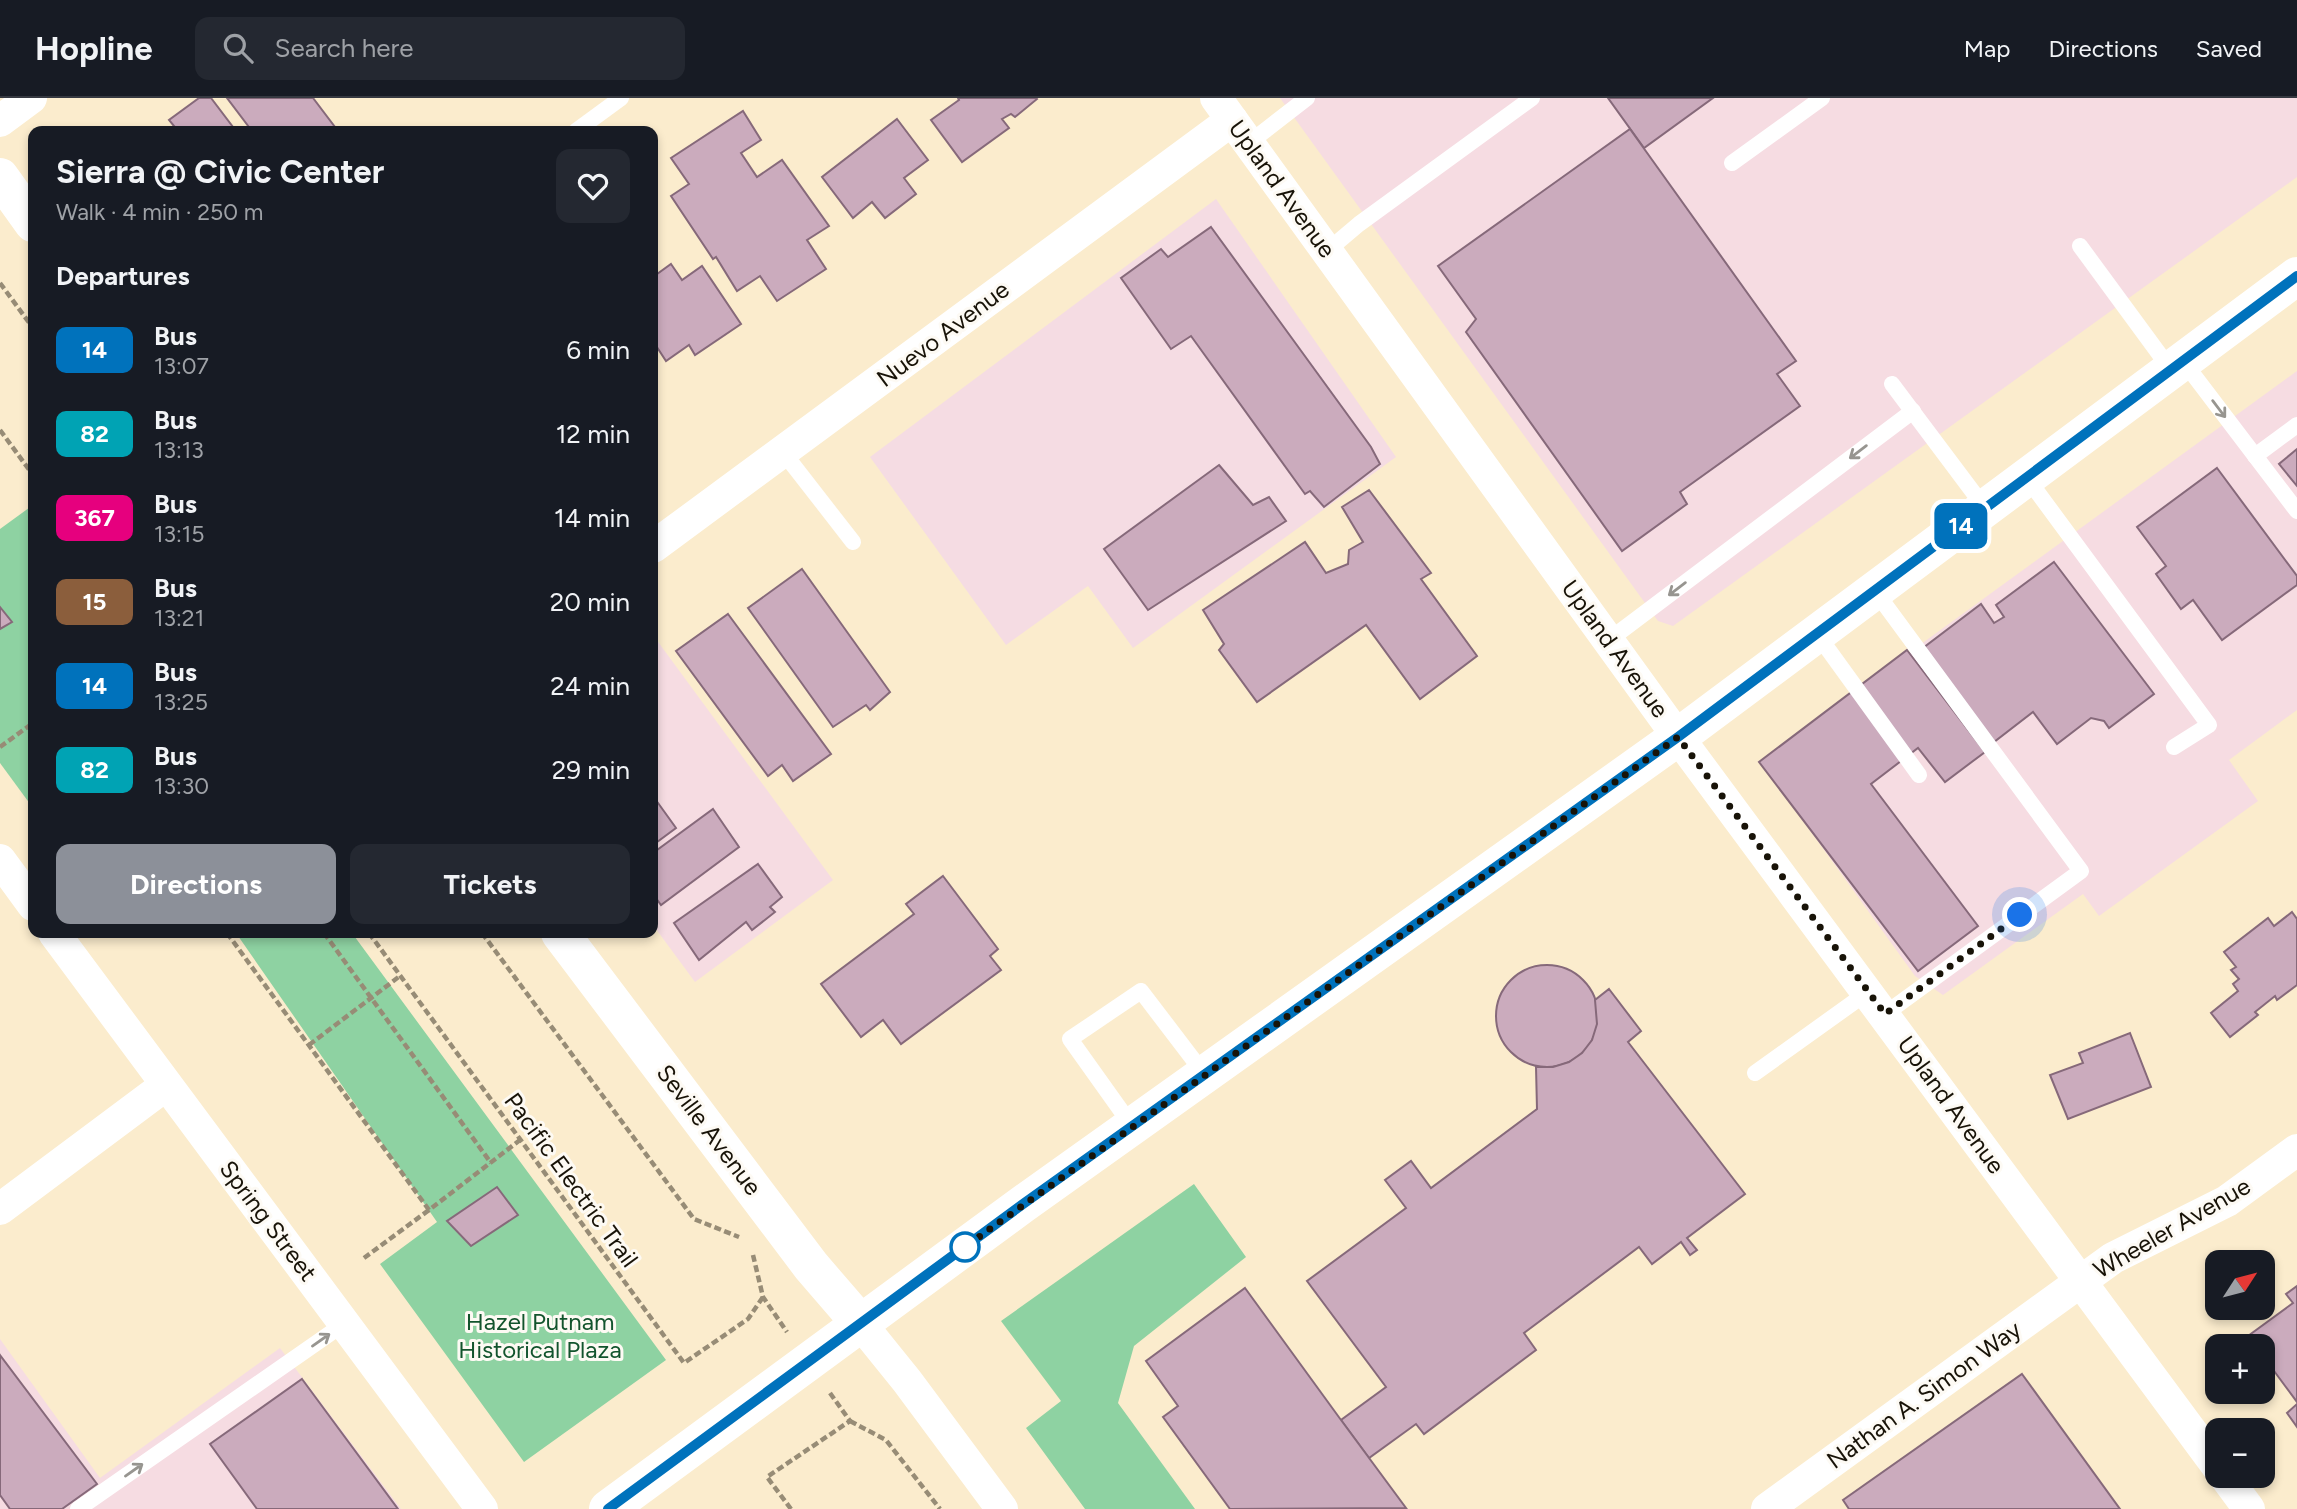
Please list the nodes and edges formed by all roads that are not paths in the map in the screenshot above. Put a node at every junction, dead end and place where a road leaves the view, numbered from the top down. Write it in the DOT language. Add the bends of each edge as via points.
graph roads {
  1 [pos="31,98"];
  2 [pos="621,98"];
  3 [pos="1307,98"];
  4 [pos="1532,98"];
  5 [pos="1822,98"];
  6 [pos="1232,120"];
  7 [pos="0,121"];
  8 [pos="583,126"];
  9 [pos="1732,163"];
  10 [pos="0,177"];
  11 [pos="28,216"];
  12 [pos="2080,246"];
  13 [pos="1327,251"];
  14 [pos="2295,283"];
  15 [pos="2177,365"];
  16 [pos="1892,384"];
  17 [pos="1913,411"];
  18 [pos="2297,425"];
  19 [pos="783,452"];
  20 [pos="2255,456"];
  21 [pos="2027,478"];
  22 [pos="1985,508"];
  23 [pos="2297,511"];
  24 [pos="853,542"];
  25 [pos="658,543"];
  26 [pos="1875,591"];
  27 [pos="1817,634"];
  28 [pos="1609,640"];
  29 [pos="1678,737"];
  30 [pos="2174,747"];
  31 [pos="1919,775"];
  32 [pos="0,860"];
  33 [pos="28,898"];
  34 [pos="58,938"];
  35 [pos="564,938"];
  36 [pos="1876,1003"];
  37 [pos="1755,1073"];
  38 [pos="1205,1075"];
  39 [pos="166,1085"];
  40 [pos="1132,1126"];
  41 [pos="2297,1150"];
  42 [pos="0,1209"];
  43 [pos="2081,1281"];
  44 [pos="345,1323"];
  45 [pos="861,1324"];
  46 [pos="2205,1450"];
  47 [pos="2234,1488"];
  48 [pos="78,1509"];
  49 [pos="482,1509"];
  50 [pos="608,1509"];
  51 [pos="1002,1509"];
  52 [pos="1767,1509"];
  53 [pos="2249,1509"];
  1 -- 7 [label="street"];
  2 -- 8 [label="lane"];
  3 -- 6 [label="lane"];
  4 -- 13 [label="lane"];
  5 -- 9 [label="lane"];
  6 -- 13 [label="street, Upland Avenue"];
  6 -- 19 [label="street, Nuevo Avenue"];
  10 -- 11 [label="main road"];
  12 -- 15 [label="lane"];
  13 -- 28 [label="street, Upland Avenue"];
  14 -- 15 [label="main road"];
  15 -- 20 [label="lane, one-way"];
  15 -- 21 [label="main road"];
  16 -- 17 [label="lane"];
  17 -- 22 [label="lane"];
  17 -- 28 [label="lane, one-way"];
  18 -- 20 [label="lane"];
  19 -- 24 [label="lane"];
  19 -- 25 [label="street, Nuevo Avenue"];
  20 -- 23 [label="lane"];
  21 -- 22 [label="main road"];
  21 -- 30 [label="lane" via="2209,725"];
  22 -- 26 [label="main road"];
  26 -- 27 [label="main road"];
  26 -- 36 [label="lane" via="2081,871"];
  27 -- 29 [label="main road"];
  27 -- 31 [label="lane"];
  28 -- 29 [label="street, Upland Avenue"];
  29 -- 36 [label="street, Upland Avenue"];
  29 -- 38 [label="main road"];
  32 -- 33 [label="street"];
  34 -- 39 [label="street, Spring Street"];
  35 -- 45 [label="main road, Seville Avenue" via="811,1266"];
  36 -- 37 [label="lane"];
  36 -- 43 [label="street, Upland Avenue"];
  38 -- 40 [label="main road"];
  38 -- 40 [label="lane" via="1141,990 1070,1039"];
  39 -- 42 [label="street"];
  39 -- 44 [label="street, Spring Street"];
  40 -- 45 [label="main road"];
  41 -- 43 [label="street, Wheeler Avenue" via="2227,1201 2113,1258"];
  43 -- 46 [label="street, Upland Avenue"];
  43 -- 52 [label="street, Nathan A. Simon Way"];
  48 -- 44 [label="lane, one-way"];
  44 -- 49 [label="street, Spring Street"];
  45 -- 50 [label="main road"];
  45 -- 51 [label="street"];
  47 -- 53 [label="street"];
}
